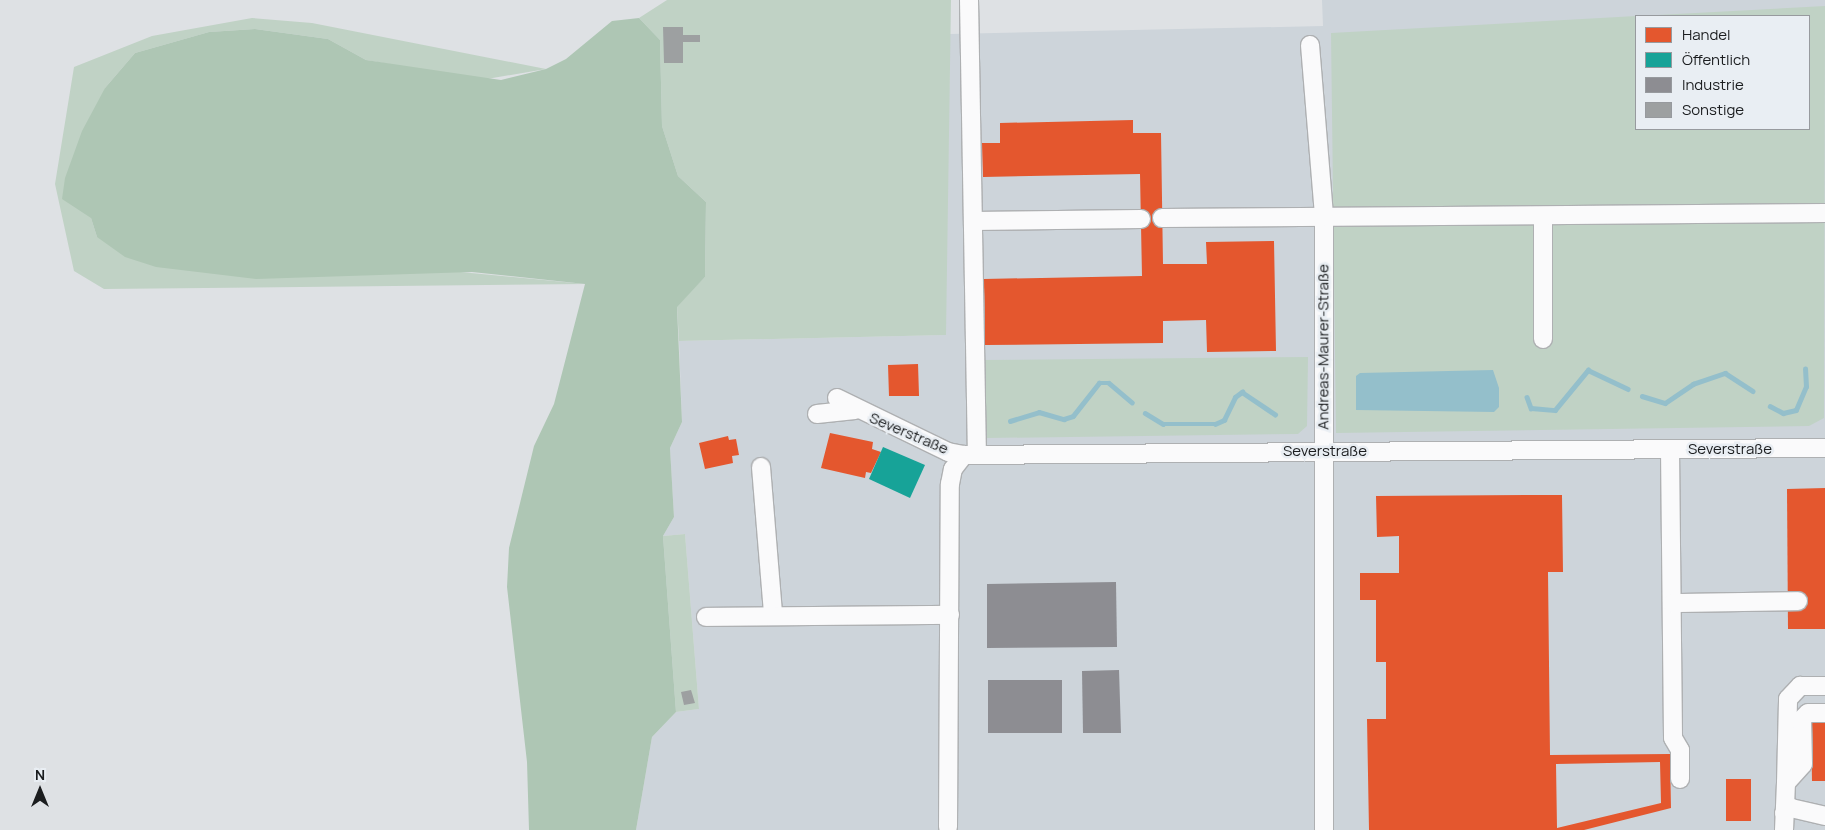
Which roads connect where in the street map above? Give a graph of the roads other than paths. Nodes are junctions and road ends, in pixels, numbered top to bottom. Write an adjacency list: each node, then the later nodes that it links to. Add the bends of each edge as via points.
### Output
1 (969, 0): 8 (street)
2 (1310, 45): 4 (street, Andreas-Maurer-Straße)
3 (1825, 213): 5 (street)
4 (1324, 216): 5 (street); 7 (street); 15 (street, Andreas-Maurer-Straße)
5 (1543, 216): 9 (street)
6 (1141, 218): 8 (street)
7 (1162, 218)
8 (973, 221): 16 (street)
9 (1543, 339)
10 (837, 398): 11 (street, Severstraße)
11 (855, 410): 12 (street); 16 (street, Severstraße)
12 (817, 414)
13 (1825, 448): 14 (street, Severstraße)
14 (1670, 449): 15 (street, Severstraße); 19 (street)
15 (1322, 451): 16 (street, Severstraße); 31 (street, Andreas-Maurer-Straße)
16 (970, 454): 21 (street, via 953,469 950,484)
17 (761, 467): 20 (street)
18 (1798, 601): 19 (street)
19 (1672, 603): 25 (street, via 1673,738 1680,750)
20 (773, 614): 21 (street); 22 (street)
21 (950, 615): 30 (street)
22 (706, 617)
23 (1825, 686): 26 (street, via 1800,686 1788,699)
24 (1825, 713): 26 (street, via 1808,713 1807,763)
25 (1680, 779)
26 (1786, 783): 28 (street)
27 (1825, 802): 28 (street, via 1793,799)
28 (1784, 816): 29 (street, via 1791,808)
29 (1825, 816)
30 (948, 827)
31 (1324, 830)

